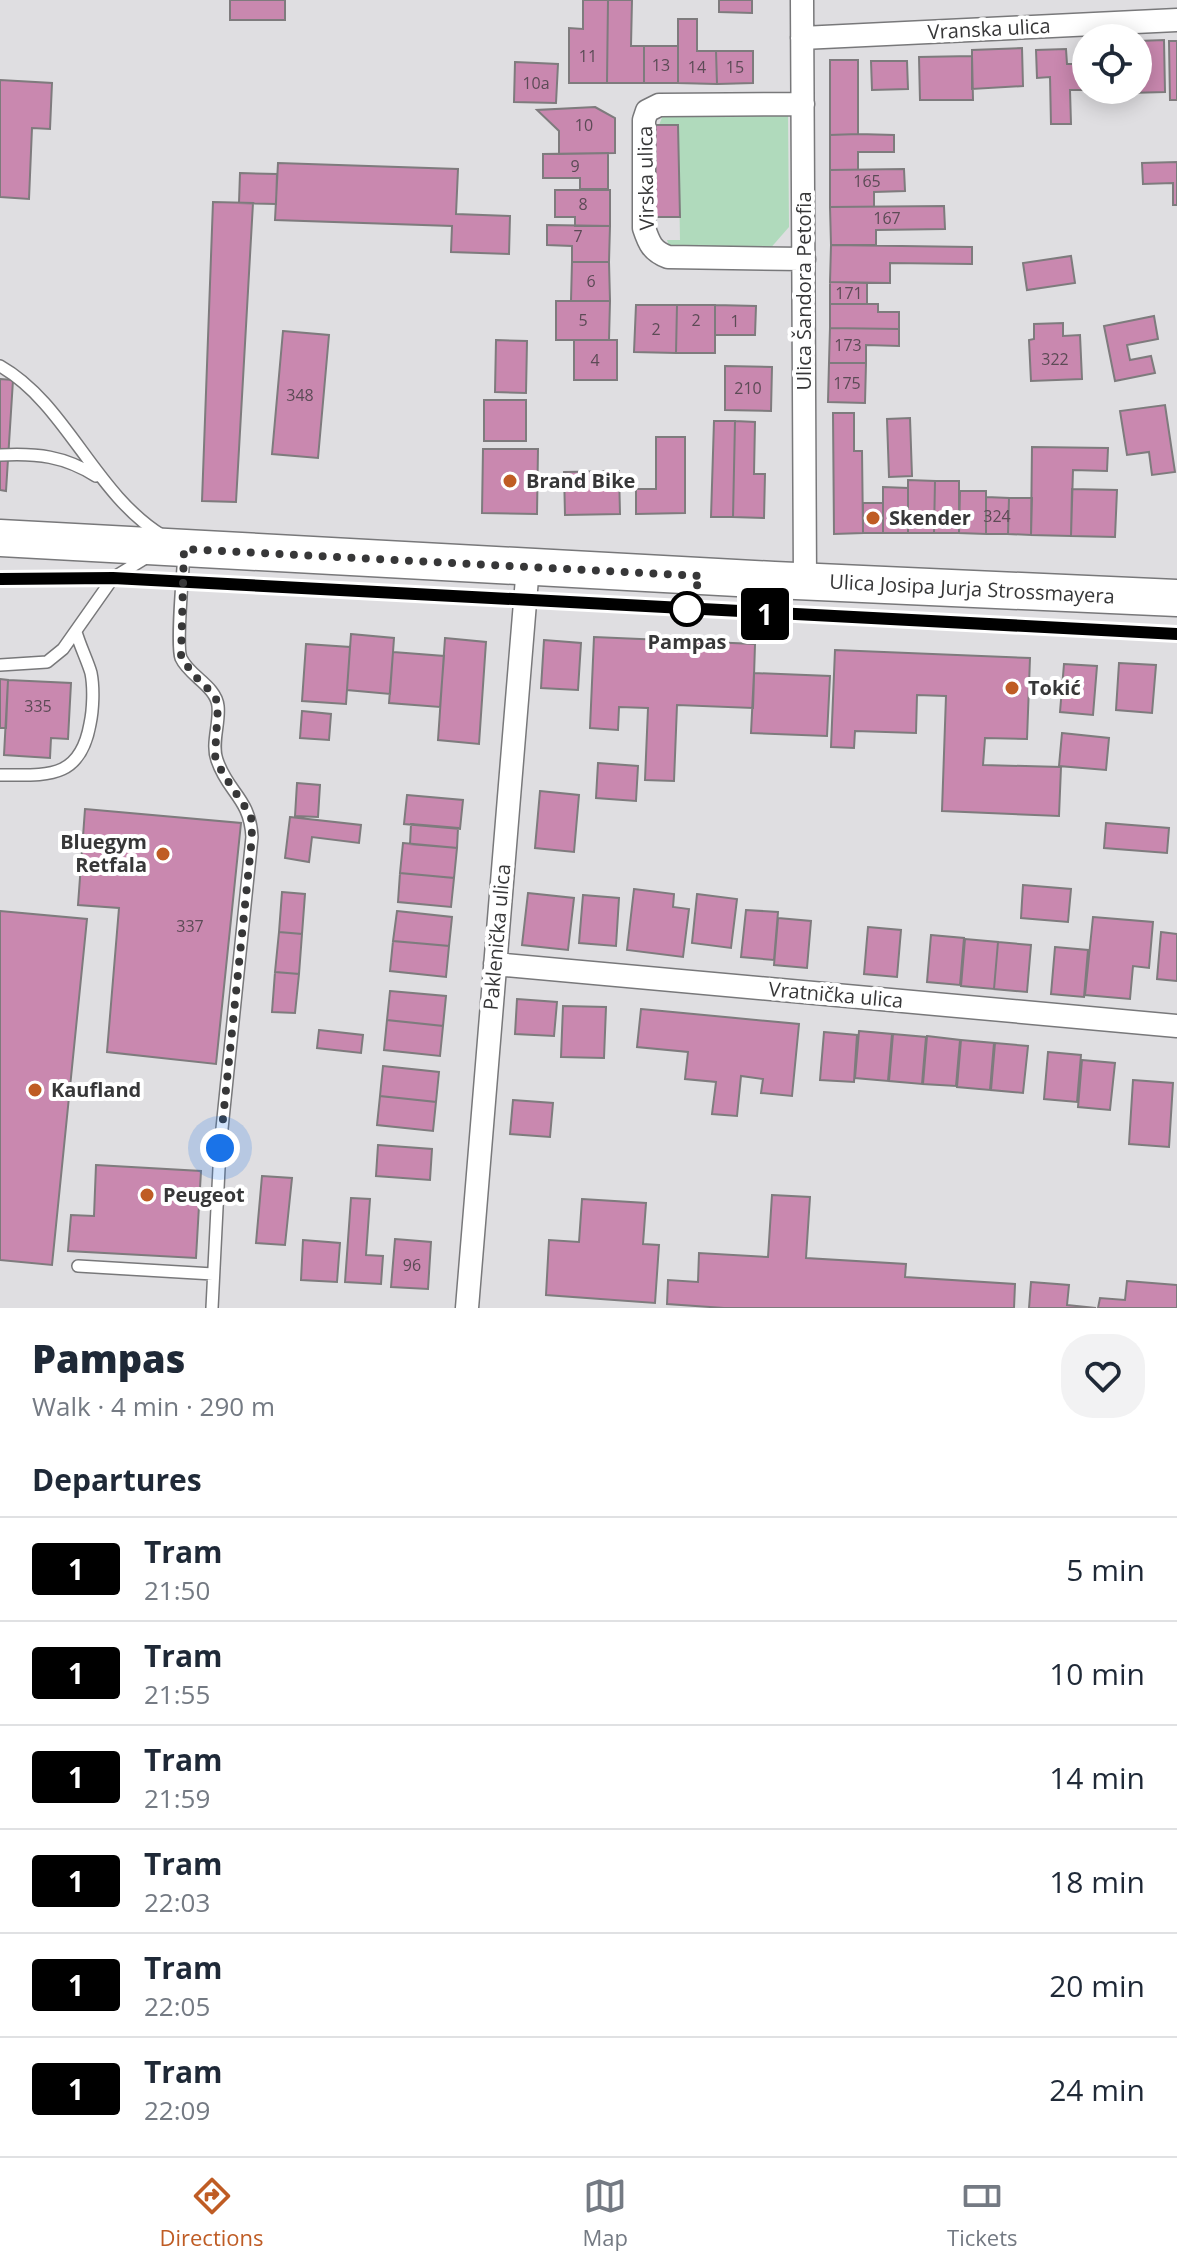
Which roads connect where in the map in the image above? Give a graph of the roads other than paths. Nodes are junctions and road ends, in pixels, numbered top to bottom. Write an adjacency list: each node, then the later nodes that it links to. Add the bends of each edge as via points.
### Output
1 (802, 0): 4 (street, Ulica Šandora Petofia)
2 (1144, 11): 3 (street, Vranska ulica); 4 (street, Vranska ulica)
3 (1177, 20)
4 (802, 38): 5 (street, Ulica Šandora Petofia)
5 (803, 104): 6 (street, Ulica Šandora Petofia); 6 (street, Virska ulica, via 659,105 647,111 644,228 649,244 668,257)
6 (804, 259): 13 (street, Ulica Šandora Petofia)
7 (0, 366): 9 (lane, via 36,394)
8 (0, 455): 9 (lane, via 52,456)
9 (103, 480): 11 (lane, via 134,514)
10 (0, 538): 11 (main road, Ulica Josipa Jurja Strossmayera)
11 (184, 549): 12 (main road, Ulica Josipa Jurja Strossmayera); 15 (lane, via 148,556 113,578); 21 (lane, via 181,657 215,696 215,756 251,816 252,837 220,1148)
12 (528, 566): 13 (main road, Ulica Josipa Jurja Strossmayera); 18 (street, Paklenička ulica)
13 (805, 581): 14 (main road, Ulica Josipa Jurja Strossmayera)
14 (1177, 598)
15 (76, 632): 16 (lane, via 47,662); 17 (lane, via 91,673 86,745 64,770)
16 (0, 665)
17 (0, 775)
18 (495, 964): 19 (street, Vratnička ulica); 23 (street, Paklenička ulica)
19 (1177, 1026)
20 (78, 1266): 21 (lane)
21 (213, 1274): 22 (lane)
22 (212, 1308)
23 (467, 1308)

